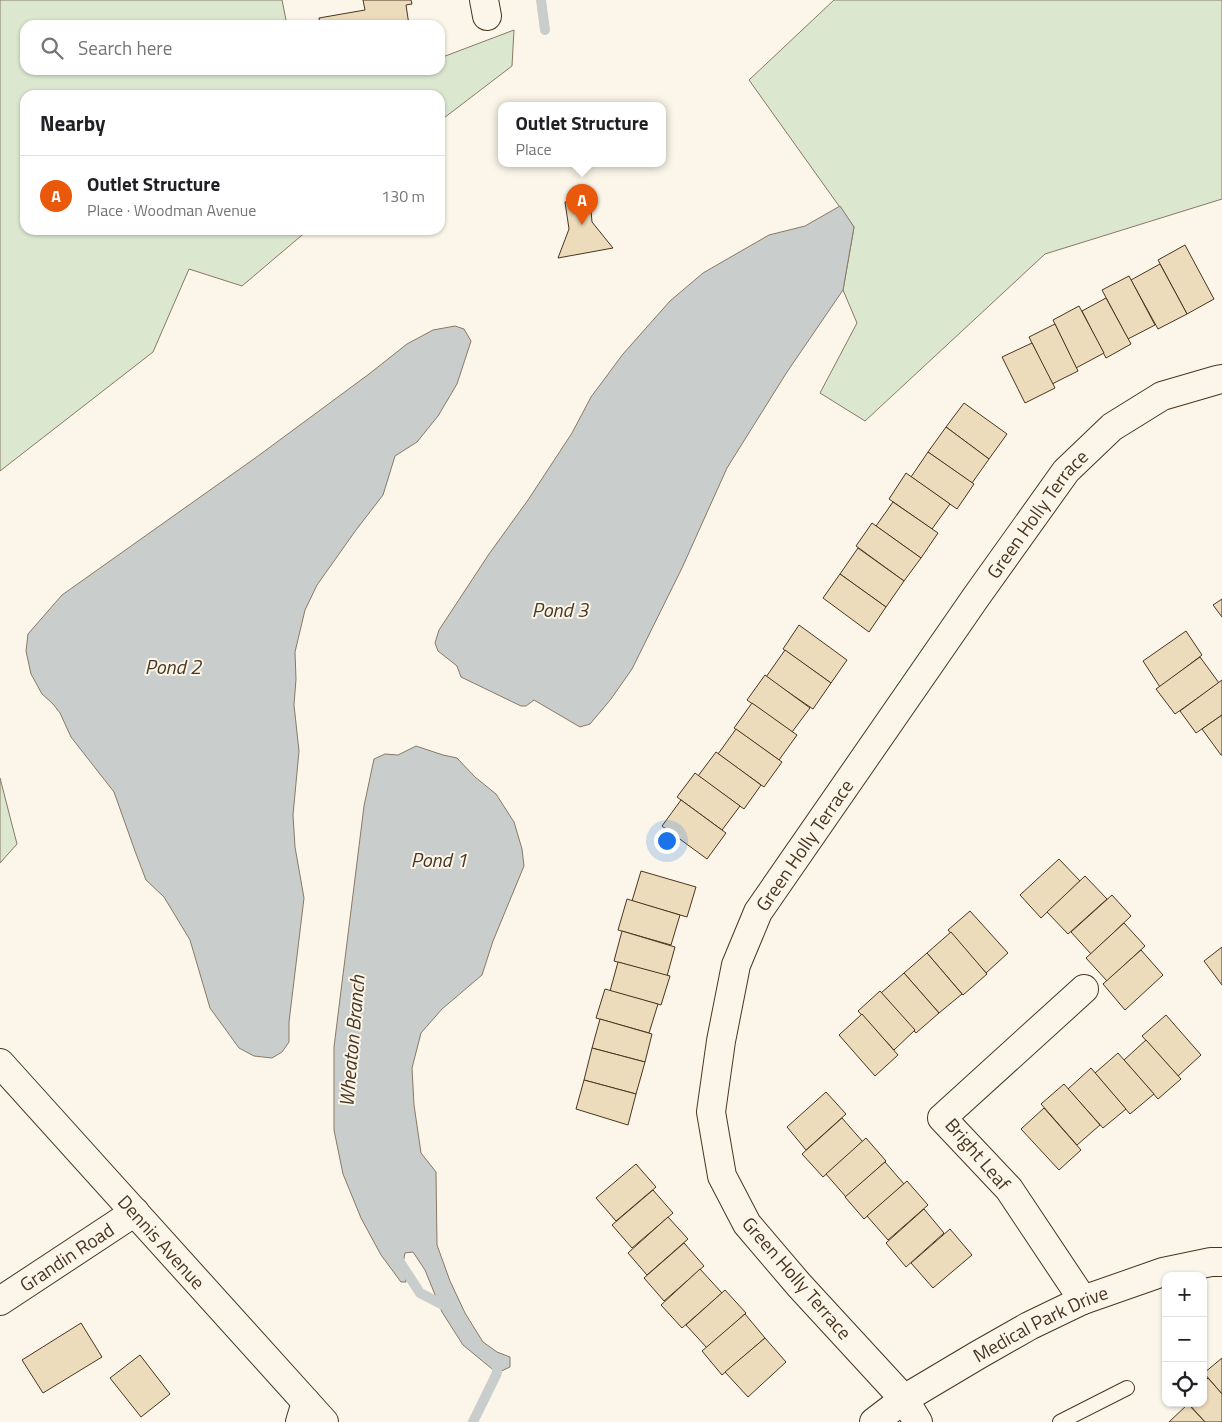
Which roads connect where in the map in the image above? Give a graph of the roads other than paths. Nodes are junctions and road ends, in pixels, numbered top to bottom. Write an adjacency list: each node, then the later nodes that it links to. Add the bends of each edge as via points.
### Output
1 (1222, 379): 9 (street, Green Holly Terrace, via 1162,396 1112,427 1066,471 758,912 736,965 711,1112 722,1176 747,1224)
2 (1084, 989): 6 (street, Bright Leaf, via 942,1118 1009,1189)
3 (0, 1063): 4 (street, Dennis Avenue)
4 (135, 1212): 7 (street, Grandin Road); 10 (street, Dennis Avenue)
5 (1222, 1262): 6 (street, Medical Park Drive, via 1163,1272)
6 (1083, 1300): 9 (street, Medical Park Drive, via 1029,1326)
7 (0, 1301)
8 (1127, 1388): 13 (lane)
9 (911, 1411): 12 (street, Medical Park Drive)
10 (303, 1412): 11 (street, Dennis Avenue)
11 (324, 1422)
12 (874, 1422)
13 (1060, 1422)

